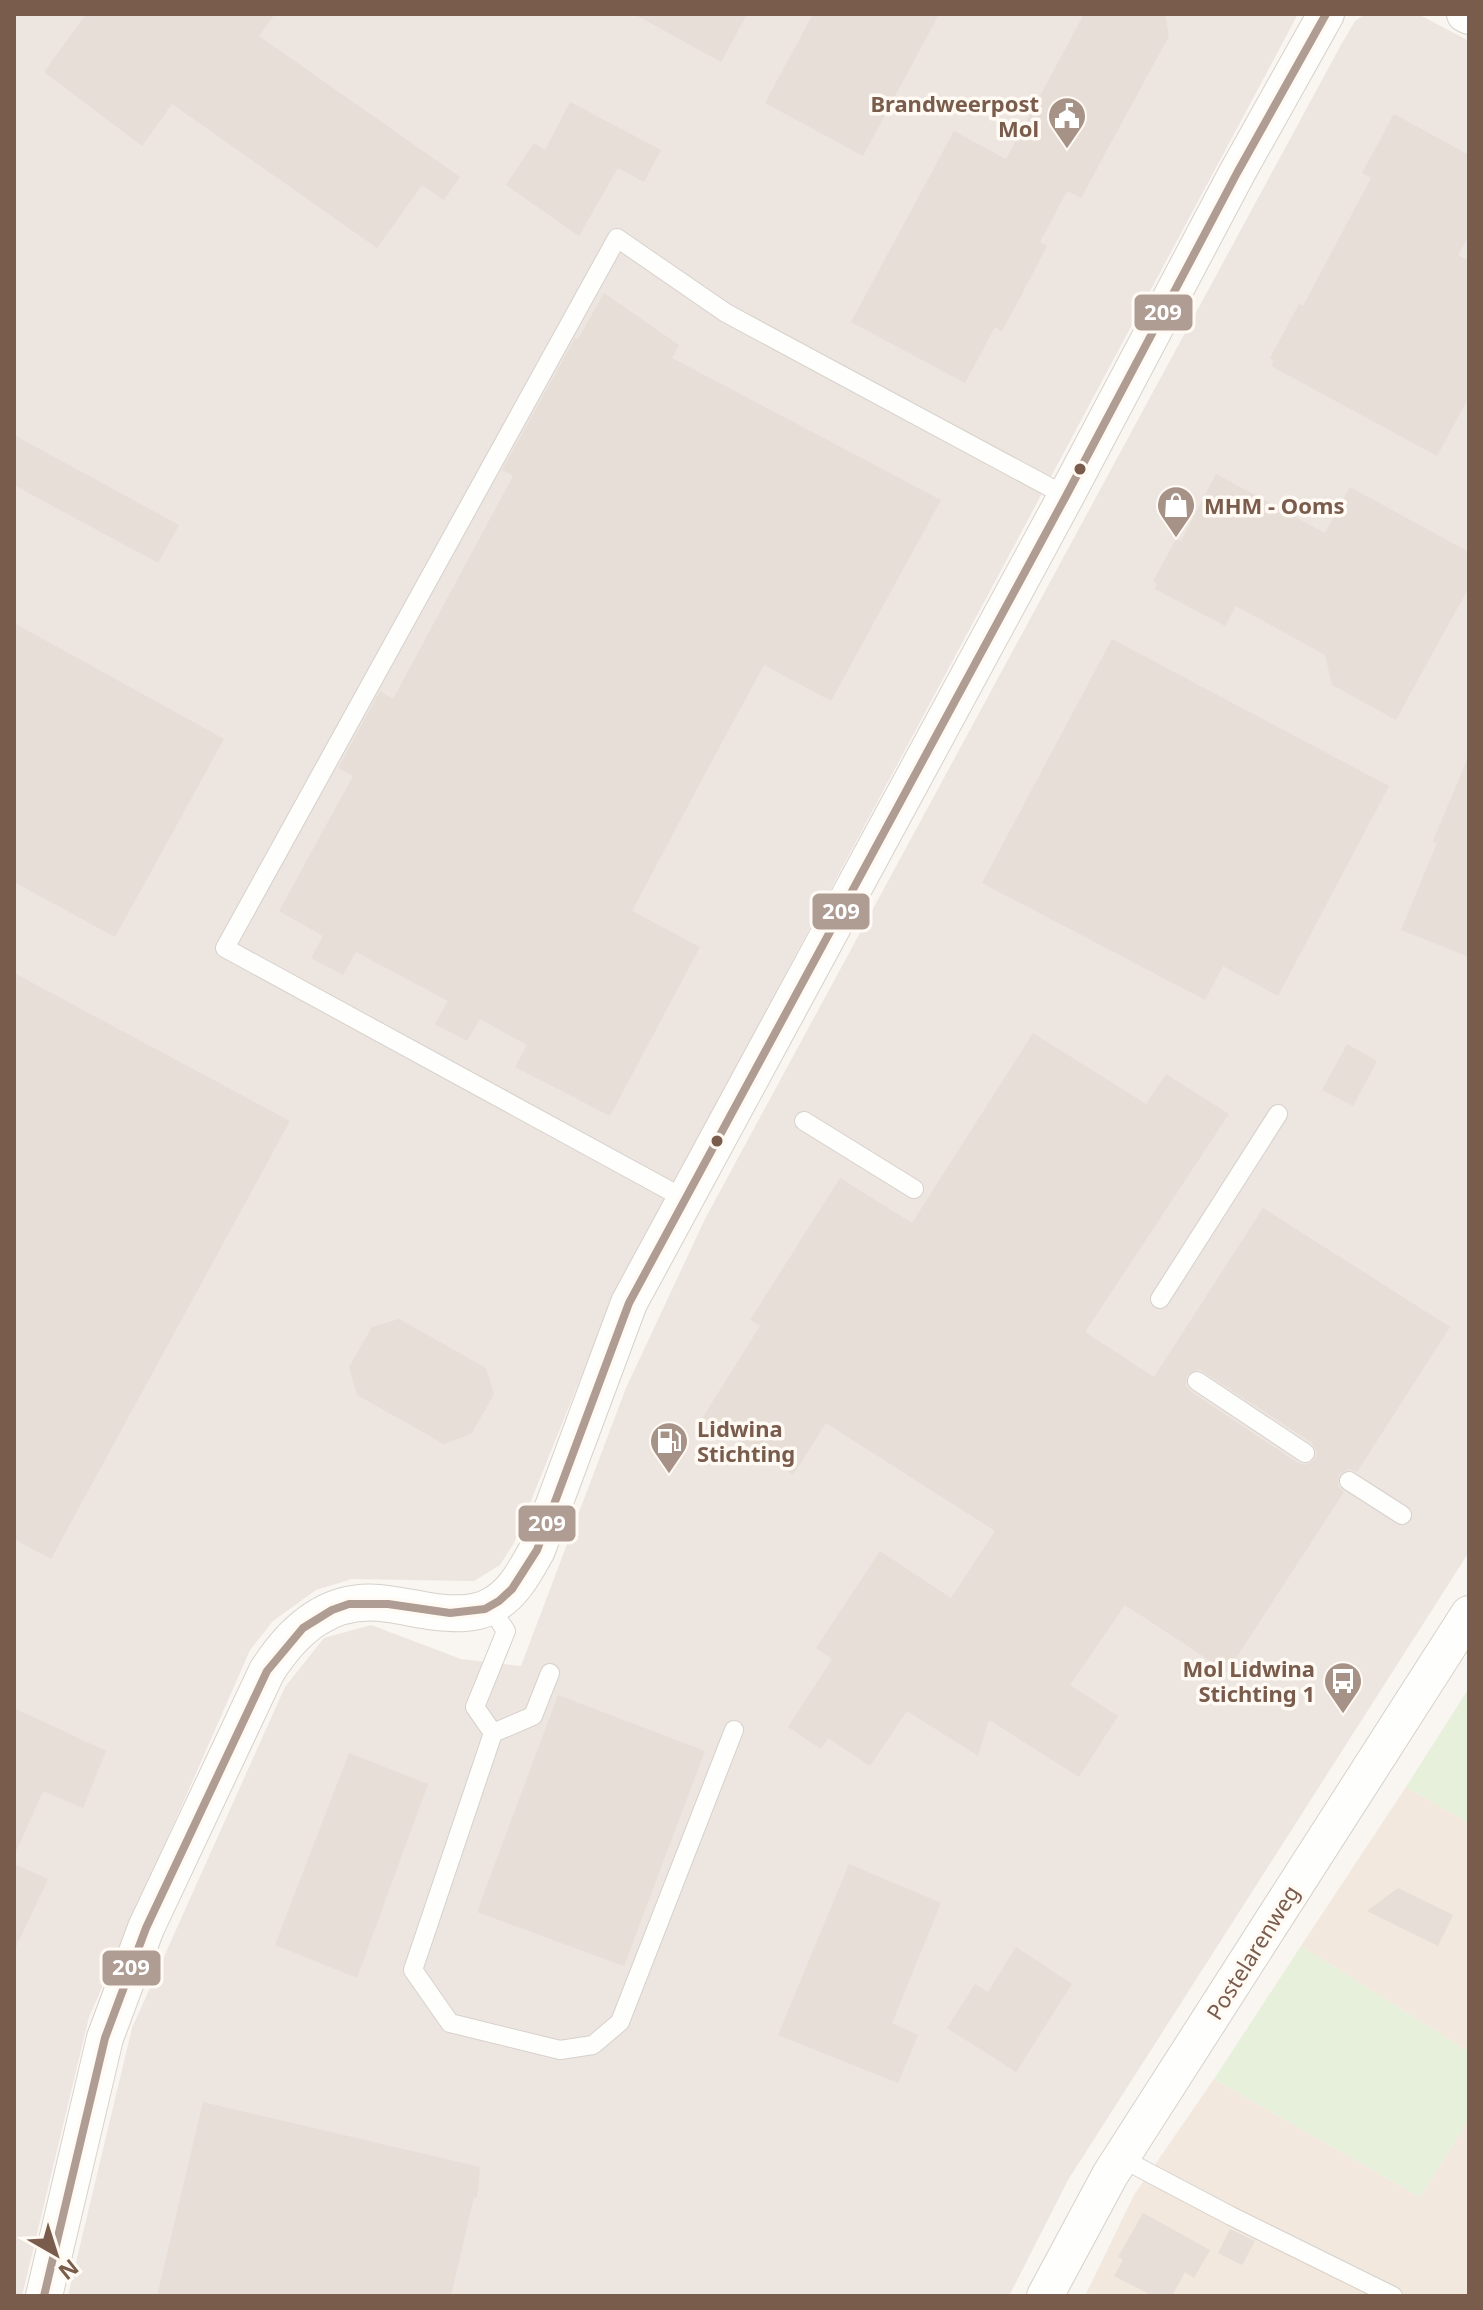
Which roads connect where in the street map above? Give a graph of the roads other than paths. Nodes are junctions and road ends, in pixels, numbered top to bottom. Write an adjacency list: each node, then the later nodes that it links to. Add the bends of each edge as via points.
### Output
1 (1326, 14): 2 (street)
2 (1066, 496): 6 (street); 6 (lane, via 726,313 617,238 225,948)
3 (1278, 1114): 7 (lane)
4 (804, 1121): 5 (lane)
5 (914, 1189)
6 (685, 1199): 12 (street, via 629,1303 537,1550 517,1585)
7 (1160, 1299)
8 (1197, 1381): 9 (lane)
9 (1305, 1453)
10 (1349, 1481): 11 (lane)
11 (1402, 1515)
12 (490, 1607): 16 (lane, via 506,1631 475,1707); 18 (street, via 461,1615 355,1603 329,1609 282,1646 146,1928 105,2038)
13 (1469, 1614): 17 (street, Postelarenweg)
14 (550, 1673): 16 (lane, via 533,1716)
15 (734, 1730): 16 (lane, via 620,2022 593,2045 560,2050 450,2023 413,1970)
16 (493, 1733)
17 (1121, 2158): 19 (street, Postelarenweg); 20 (lane)
18 (44, 2296)
19 (1045, 2296)
20 (1393, 2296)

